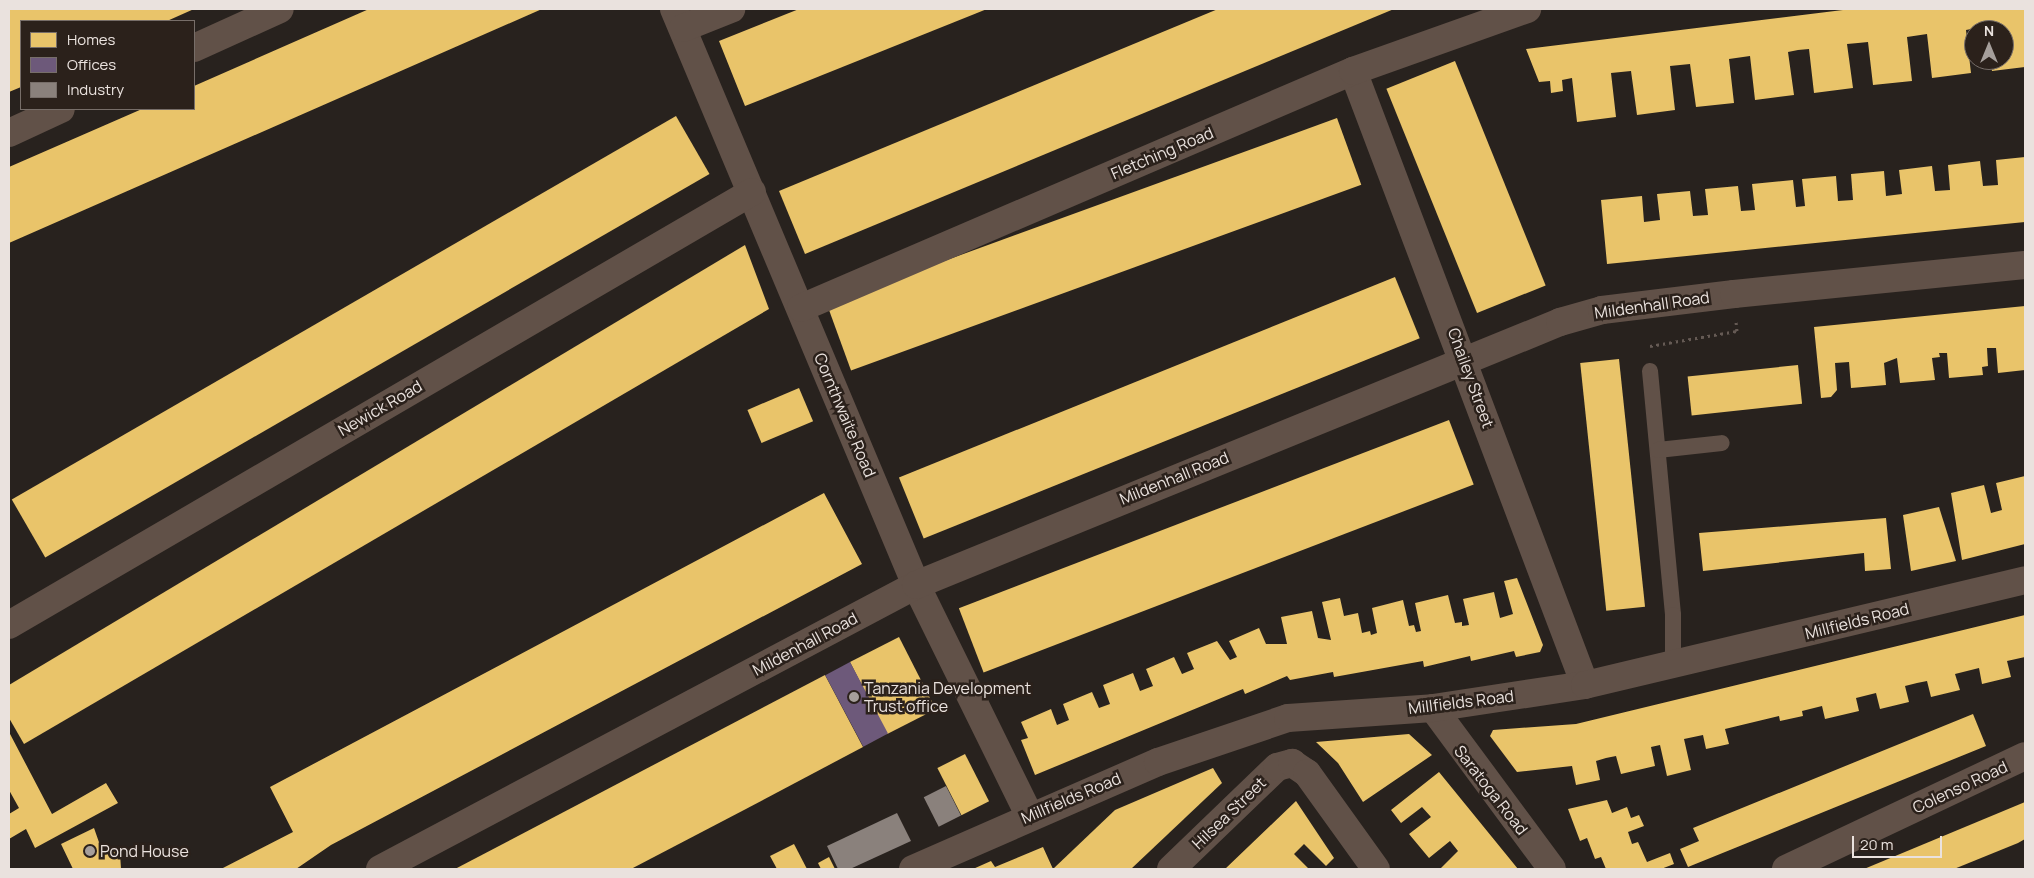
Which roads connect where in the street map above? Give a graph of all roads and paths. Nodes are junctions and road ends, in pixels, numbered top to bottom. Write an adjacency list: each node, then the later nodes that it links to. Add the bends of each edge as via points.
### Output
1 (280, 9): 5 (street)
2 (730, 9): 4 (street)
3 (1526, 9): 6 (street, Fletching Road)
4 (678, 18): 9 (street, Cornthwaite Road)
5 (195, 48)
6 (1354, 71): 12 (street, Fletching Road); 13 (street, Chailey Street)
7 (59, 110): 8 (street)
8 (9, 133)
9 (752, 192): 12 (street, Cornthwaite Road); 19 (street, Newick Road)
10 (2025, 265): 11 (street, Mildenhall Road)
11 (1734, 294): 13 (street, Mildenhall Road, via 1602,310); 14 (path, via 1736,331 1648,346)
12 (801, 308): 18 (street, Cornthwaite Road)
13 (1464, 358): 18 (street, Mildenhall Road); 21 (street, Chailey Street)
14 (1650, 371): 16 (lane)
15 (1722, 443): 16 (lane)
16 (1658, 450): 20 (lane, via 1673,614)
17 (2025, 580): 20 (street, Millfields Road)
18 (916, 584): 24 (street, Cornthwaite Road); 25 (street, Mildenhall Road)
19 (9, 625)
20 (1673, 666): 21 (street, Millfields Road)
21 (1584, 686): 22 (street, Millfields Road)
22 (1433, 708): 24 (street, Millfields Road, via 1288,718 1158,762); 29 (street, Saratoga Road)
23 (2025, 756): 30 (street, Colenso Road)
24 (1029, 815): 26 (street, Millfields Road)
25 (380, 869)
26 (913, 869)
27 (1171, 869): 28 (street, Hilsea Street, via 1278,767 1292,763 1307,773)
28 (1376, 869)
29 (1552, 869)
30 (1786, 869)

